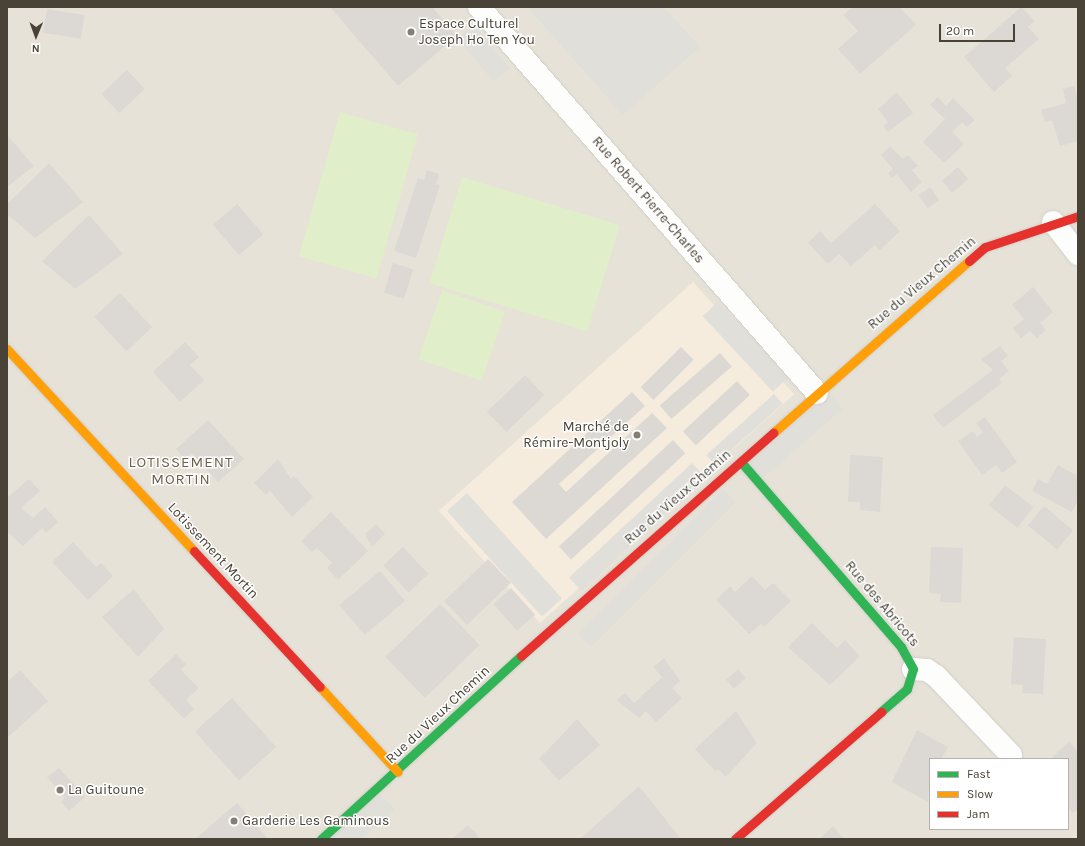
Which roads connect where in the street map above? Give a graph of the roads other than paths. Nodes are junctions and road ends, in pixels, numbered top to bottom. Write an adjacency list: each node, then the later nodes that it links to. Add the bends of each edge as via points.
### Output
1 (478, 7): 6 (street, Rue Robert Pierre-Charles)
2 (1078, 216): 3 (street, Rue du Vieux Chemin)
3 (1053, 222): 4 (street); 6 (street, Rue du Vieux Chemin, via 985,247)
4 (1078, 254)
5 (7, 349): 10 (street, Lotissement Mortin)
6 (817, 393): 7 (street, Rue du Vieux Chemin)
7 (741, 462): 8 (street, Rue des Abricots, via 901,647); 10 (street, Rue du Vieux Chemin, via 545,633)
8 (913, 669): 9 (street, via 927,670 936,676); 12 (street, Rue des Abricots, via 907,689)
9 (1011, 756)
10 (398, 772): 11 (street, Rue du Vieux Chemin)
11 (321, 839)
12 (735, 839)

